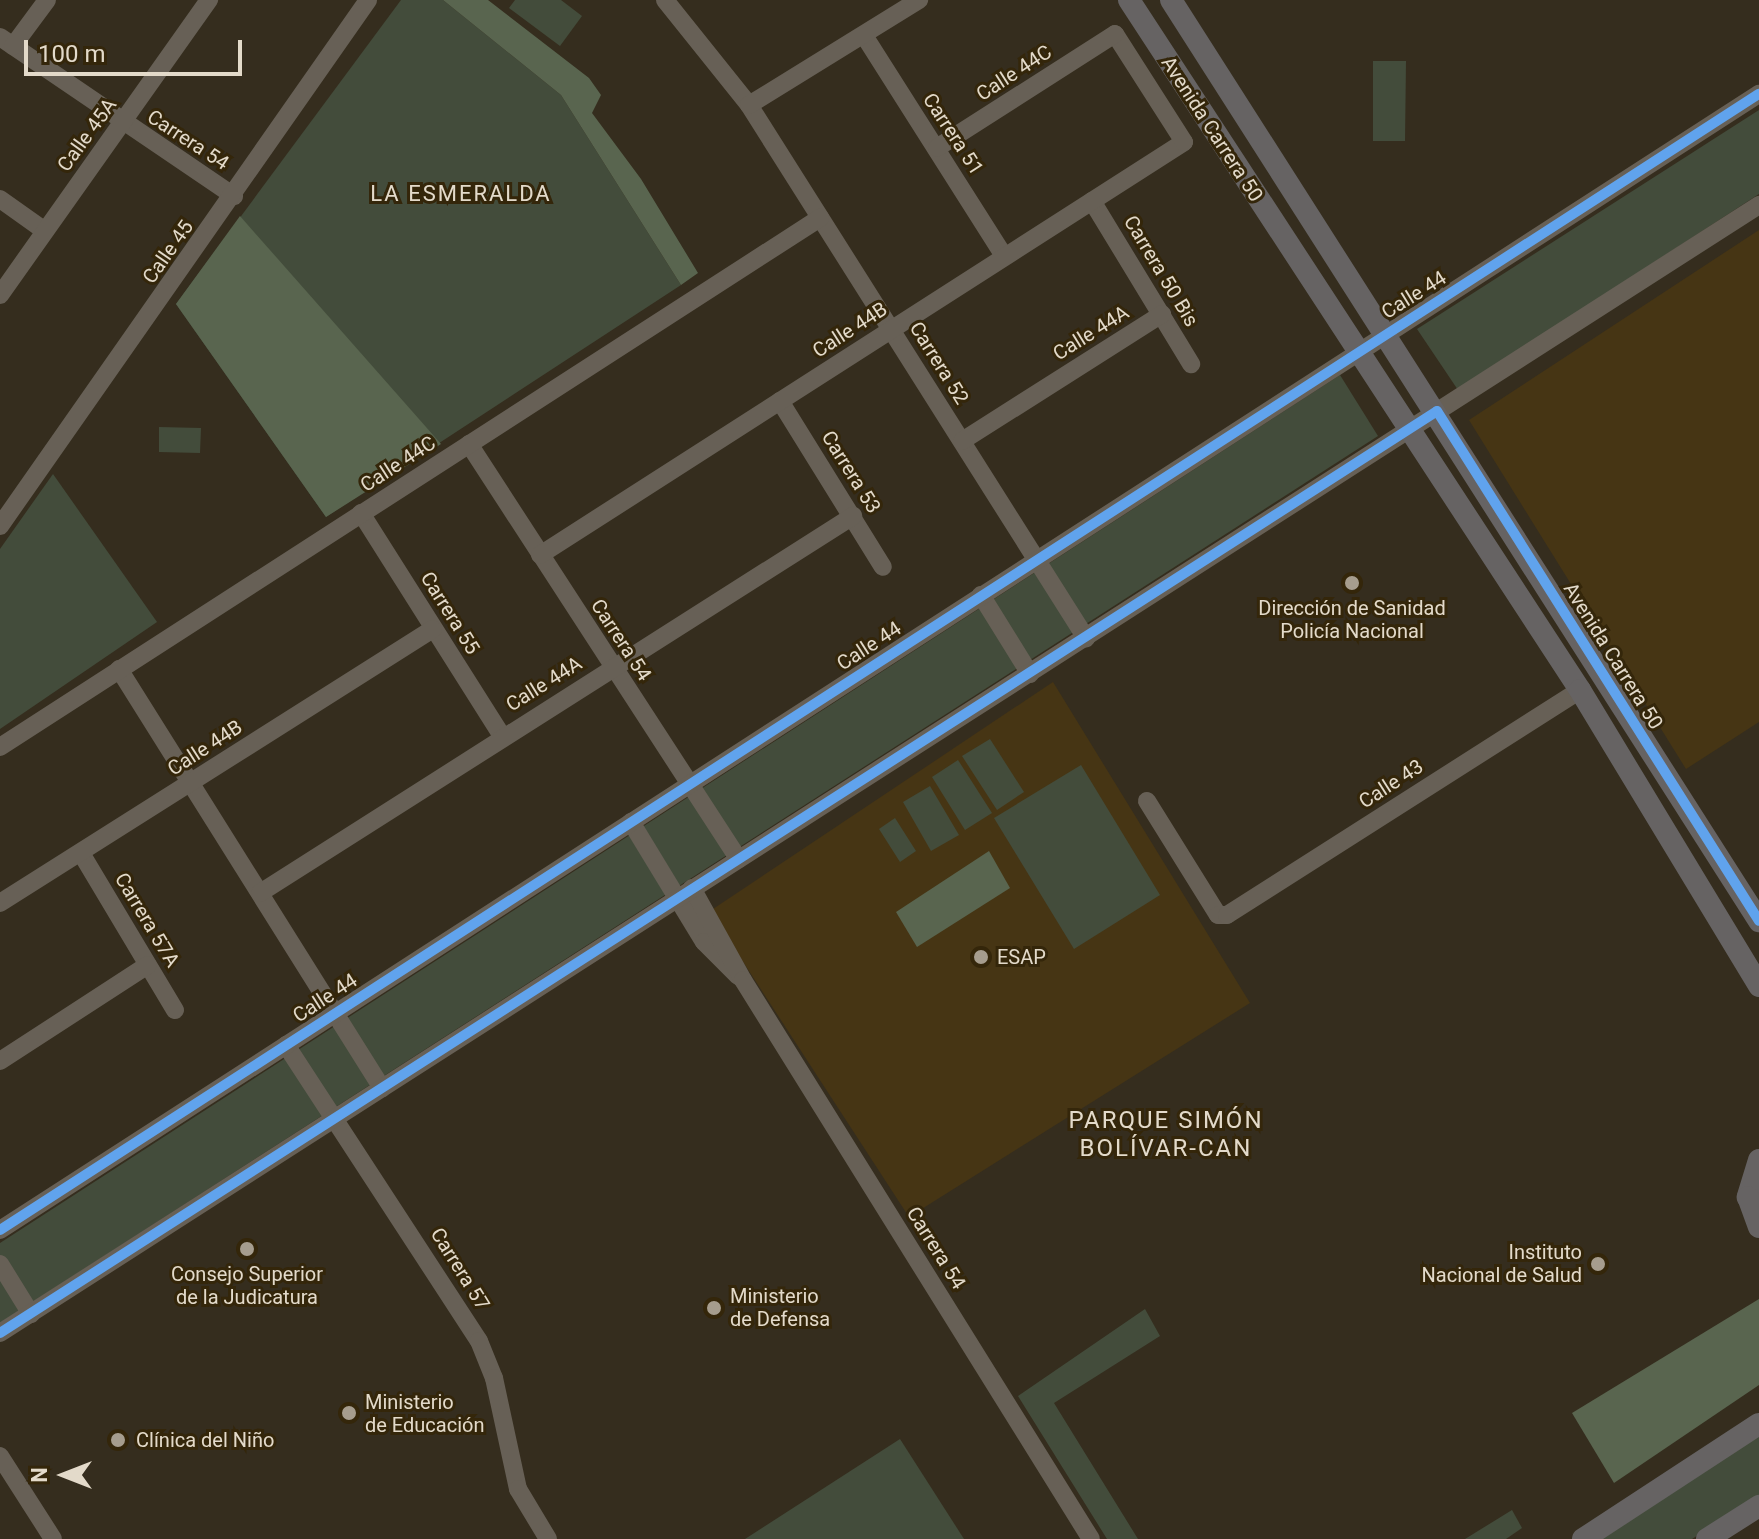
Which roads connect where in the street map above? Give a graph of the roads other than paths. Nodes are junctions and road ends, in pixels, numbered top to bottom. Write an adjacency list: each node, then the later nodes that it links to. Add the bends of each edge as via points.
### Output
1 (47, 0): 10 (street)
2 (209, 0): 13 (street, Calle 45A)
3 (368, 0): 16 (street, Calle 45)
4 (665, 0): 12 (street, Carrera 52)
5 (919, 0): 9 (street)
6 (1129, 0): 27 (main road, Avenida Carrera 50)
7 (1171, 0): 26 (main road, Avenida Carrera 50)
8 (1115, 34): 14 (street, Avenida Carrera 50); 15 (street, Calle 44C)
9 (865, 37): 12 (street); 15 (street, Carrera 51)
10 (6, 42): 13 (street, Carrera 54)
11 (1759, 94): 26 (street, Calle 44)
12 (749, 105): 20 (street, Carrera 52)
13 (123, 124): 16 (street, Carrera 54); 21 (street, Calle 45A)
14 (1184, 142): 18 (street, Calle 44B)
15 (937, 148): 22 (street, Carrera 51)
16 (234, 196): 36 (street, Calle 45)
17 (0, 199): 21 (street)
18 (1092, 201): 22 (street, Calle 44B); 24 (street, Carrera 50 Bis)
19 (1759, 205): 30 (street)
20 (820, 218): 25 (street, Carrera 52); 33 (street, Calle 44C)
21 (45, 231): 23 (street, Calle 45A)
22 (1004, 256): 25 (street, Calle 44B)
23 (0, 295)
24 (1162, 314): 28 (street, Carrera 50 Bis); 32 (street, Calle 44A)
25 (892, 329): 29 (street, Calle 44B); 32 (street, Carrera 52)
26 (1386, 334): 27 (street, Calle 44); 30 (main road, Avenida Carrera 50)
27 (1357, 352): 31 (main road, Avenida Carrera 50); 38 (street, Calle 44)
28 (1191, 364)
29 (780, 401): 35 (street, Carrera 53); 37 (street, Calle 44B)
30 (1437, 411): 31 (street); 58 (main road, Avenida Carrera 50)
31 (1408, 430): 42 (street); 46 (main road, Avenida Carrera 50)
32 (962, 441): 38 (street, Carrera 52)
33 (469, 444): 34 (street, Calle 44C); 37 (street, Carrera 54)
34 (361, 513): 41 (street, Carrera 55); 44 (street, Calle 44C)
35 (853, 516): 39 (street, Carrera 53); 43 (street, Calle 44A)
36 (0, 526)
37 (540, 555): 43 (street, Carrera 54)
38 (1037, 558): 40 (street, Calle 44); 42 (street, Carrera 52)
39 (883, 567)
40 (981, 595): 45 (street); 50 (street, Calle 44)
41 (433, 629): 47 (street, Carrera 55); 49 (street, Calle 44B)
42 (1086, 638): 45 (street)
43 (612, 667): 47 (street, Calle 44A); 50 (street, Carrera 54)
44 (119, 669): 48 (street, Calle 44C); 49 (street)
45 (1030, 674): 54 (street)
46 (1580, 690): 51 (street, Calle 43, via 1227,915 1218,915); 60 (main road, Avenida Carrera 50)
47 (502, 736): 55 (street, Calle 44A)
48 (0, 747)
49 (190, 784): 53 (street, Calle 44B); 55 (street)
50 (688, 785): 52 (street, Calle 44); 54 (street, Carrera 54)
51 (1147, 801)
52 (631, 822): 56 (street, Carrera 54); 62 (street, Calle 44)
53 (81, 853): 57 (street, Calle 44B); 59 (street, Carrera 57A)
54 (738, 859): 56 (street)
55 (260, 893): 62 (street)
56 (685, 893): 65 (street); 78 (street, Carrera 54, via 704,942 743,980)
57 (0, 903)
58 (1759, 921)
59 (148, 965): 61 (street, Carrera 57A); 64 (street)
60 (1759, 986)
61 (175, 1010)
62 (334, 1014): 63 (street, Calle 44); 65 (street)
63 (286, 1045): 66 (street, Carrera 57); 69 (street, Calle 44)
64 (0, 1061)
65 (382, 1088): 66 (street)
66 (335, 1118): 71 (street); 77 (street, Carrera 57, via 479,1341 494,1378 518,1489)
67 (1759, 1160): 68 (main road, via 1748,1197)
68 (1759, 1227)
69 (0, 1230)
70 (0, 1264): 71 (street)
71 (31, 1314): 72 (street)
72 (0, 1333)
73 (1755, 1425): 79 (main road)
74 (0, 1456): 76 (street)
75 (1759, 1506): 80 (main road)
76 (53, 1539)
77 (548, 1539)
78 (1091, 1539)
79 (1583, 1539)
80 (1707, 1539)

